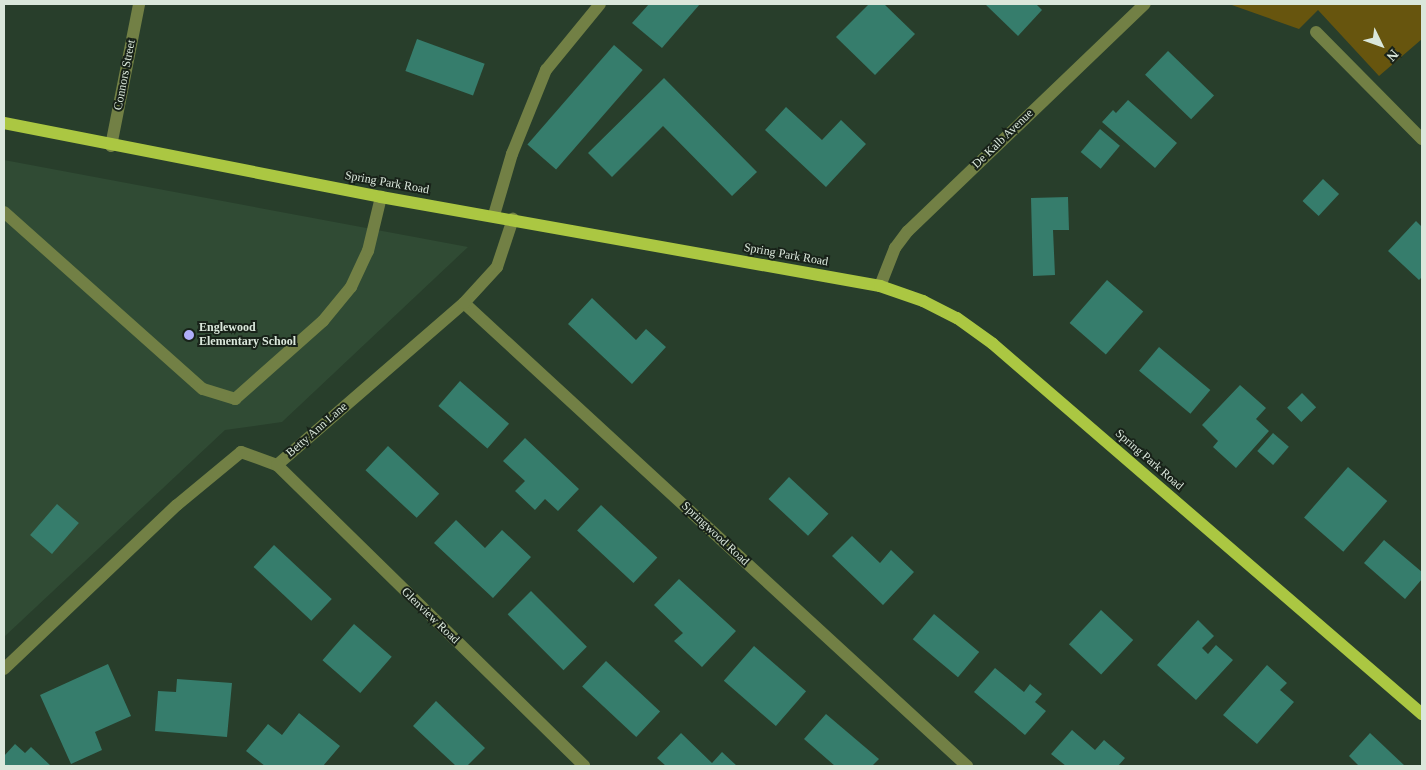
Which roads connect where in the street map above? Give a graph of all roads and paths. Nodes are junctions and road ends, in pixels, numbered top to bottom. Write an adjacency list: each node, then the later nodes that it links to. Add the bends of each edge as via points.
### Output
1 (139, 4): 7 (street, Connors Street)
2 (600, 4): 10 (street, via 546,70 512,154)
3 (1145, 4): 12 (street, De Kalb Avenue, via 908,231 895,248)
4 (1316, 32): 6 (street)
5 (4, 124): 7 (main road, Spring Park Road)
6 (1422, 139)
7 (111, 146): 8 (main road, Spring Park Road)
8 (381, 196): 9 (street, via 368,251 350,287 323,321 235,399 203,390); 10 (main road, Spring Park Road)
9 (4, 212)
10 (494, 215): 11 (main road, Spring Park Road)
11 (513, 219): 12 (main road, Spring Park Road); 13 (street, Betty Ann Lane, via 497,267)
12 (880, 286): 16 (main road, Spring Park Road, via 957,318 993,344)
13 (464, 303): 14 (street, Betty Ann Lane); 18 (street, Springwood Road)
14 (277, 466): 15 (street, Betty Ann Lane, via 240,452 177,505); 17 (street, Glenview Road)
15 (4, 669)
16 (1422, 714)
17 (584, 766)
18 (967, 766)

